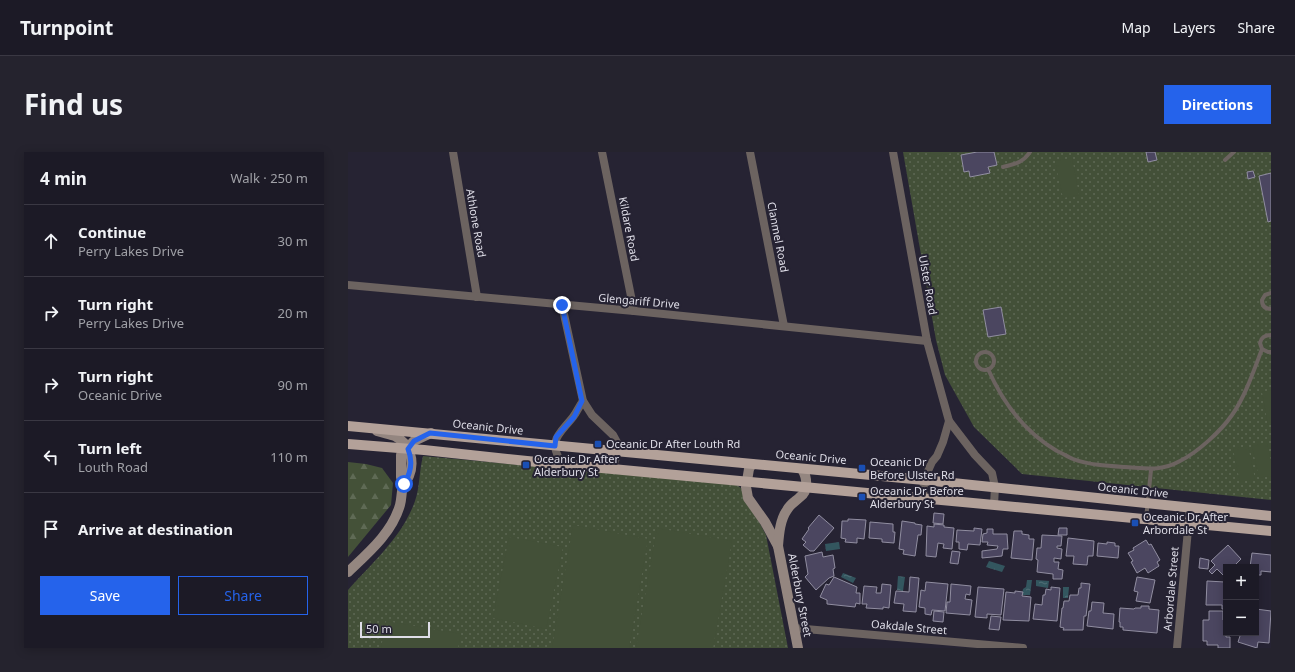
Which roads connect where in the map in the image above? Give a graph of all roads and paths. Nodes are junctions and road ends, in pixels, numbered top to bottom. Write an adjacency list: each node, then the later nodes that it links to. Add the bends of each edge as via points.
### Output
1 (453, 152): 11 (street, Athlone Road)
2 (602, 152): 14 (street, Kildare Road)
3 (750, 152): 15 (street, Clanmel Road)
4 (893, 152): 17 (street, Ulster Road)
5 (1030, 152): 8 (lane, via 1017,164)
6 (1234, 152): 7 (lane)
7 (1225, 160)
8 (1003, 167)
9 (348, 285): 11 (street, Glengariff Drive)
10 (1271, 293): 13 (lane, via 1265,295 1262,300 1264,307)
11 (478, 297): 12 (street, Glengariff Drive)
12 (562, 305): 14 (street, Glengariff Drive); 21 (street)
13 (1271, 309)
14 (634, 311): 15 (street, Glengariff Drive)
15 (784, 326): 17 (street, Glengariff Drive)
16 (1271, 335): 18 (lane, via 1261,340)
17 (927, 340): 22 (street, Ulster Road)
18 (1262, 349): 19 (lane); 34 (lane, via 1252,378 1232,415 1207,443 1180,462)
19 (1271, 352)
20 (988, 369): 20 (lane, via 981,368 977,363 981,353 988,352 993,357 993,364); 34 (lane, via 1003,400 1017,418 1032,434 1051,447 1072,459 1096,465)
21 (582, 401): 27 (street, via 574,417 556,437); 29 (street, via 592,415 613,435 619,446)
22 (949, 421): 35 (street, via 943,442); 38 (street, Ulster Road, via 992,473)
23 (348, 426): 24 (main road, Oceanic Drive)
24 (364, 427): 25 (main road, Oceanic Drive); 28 (street, via 395,436)
25 (430, 433): 27 (main road, Oceanic Drive); 28 (street, via 414,441)
26 (348, 444): 28 (main road)
27 (555, 446): 29 (main road, Oceanic Drive); 30 (street)
28 (408, 449): 30 (main road); 48 (street, via 411,468 392,524 376,545)
29 (618, 452): 31 (main road, Oceanic Drive); 32 (street)
30 (562, 464): 32 (main road)
31 (752, 464): 33 (main road, Oceanic Drive); 36 (street, Alderbury Street)
32 (611, 469): 36 (main road)
33 (802, 469): 35 (main road, Oceanic Drive); 37 (street)
34 (1151, 470): 40 (lane)
35 (924, 480): 38 (main road, Oceanic Drive); 39 (street)
36 (747, 482): 37 (main road); 47 (street, Alderbury Street, via 748,498)
37 (806, 487): 39 (main road); 47 (street, Alderbury Street, via 802,496 785,513)
38 (995, 487): 40 (main road, Oceanic Drive); 41 (street, Ulster Road)
39 (923, 498): 41 (main road)
40 (1148, 503): 42 (main road, Oceanic Drive); 44 (lane)
41 (994, 505): 44 (main road)
42 (1190, 508): 43 (main road, Oceanic Drive); 45 (street, Arbordale Street)
43 (1271, 516)
44 (1146, 519): 45 (main road)
45 (1188, 523): 46 (main road); 52 (street, Arbordale Street)
46 (1271, 531)
47 (778, 546): 49 (street, Alderbury Street)
48 (348, 572)
49 (794, 628): 50 (street, Alderbury Street); 51 (street, Oakdale Street)
50 (798, 648)
51 (1023, 648)
52 (1177, 648)

